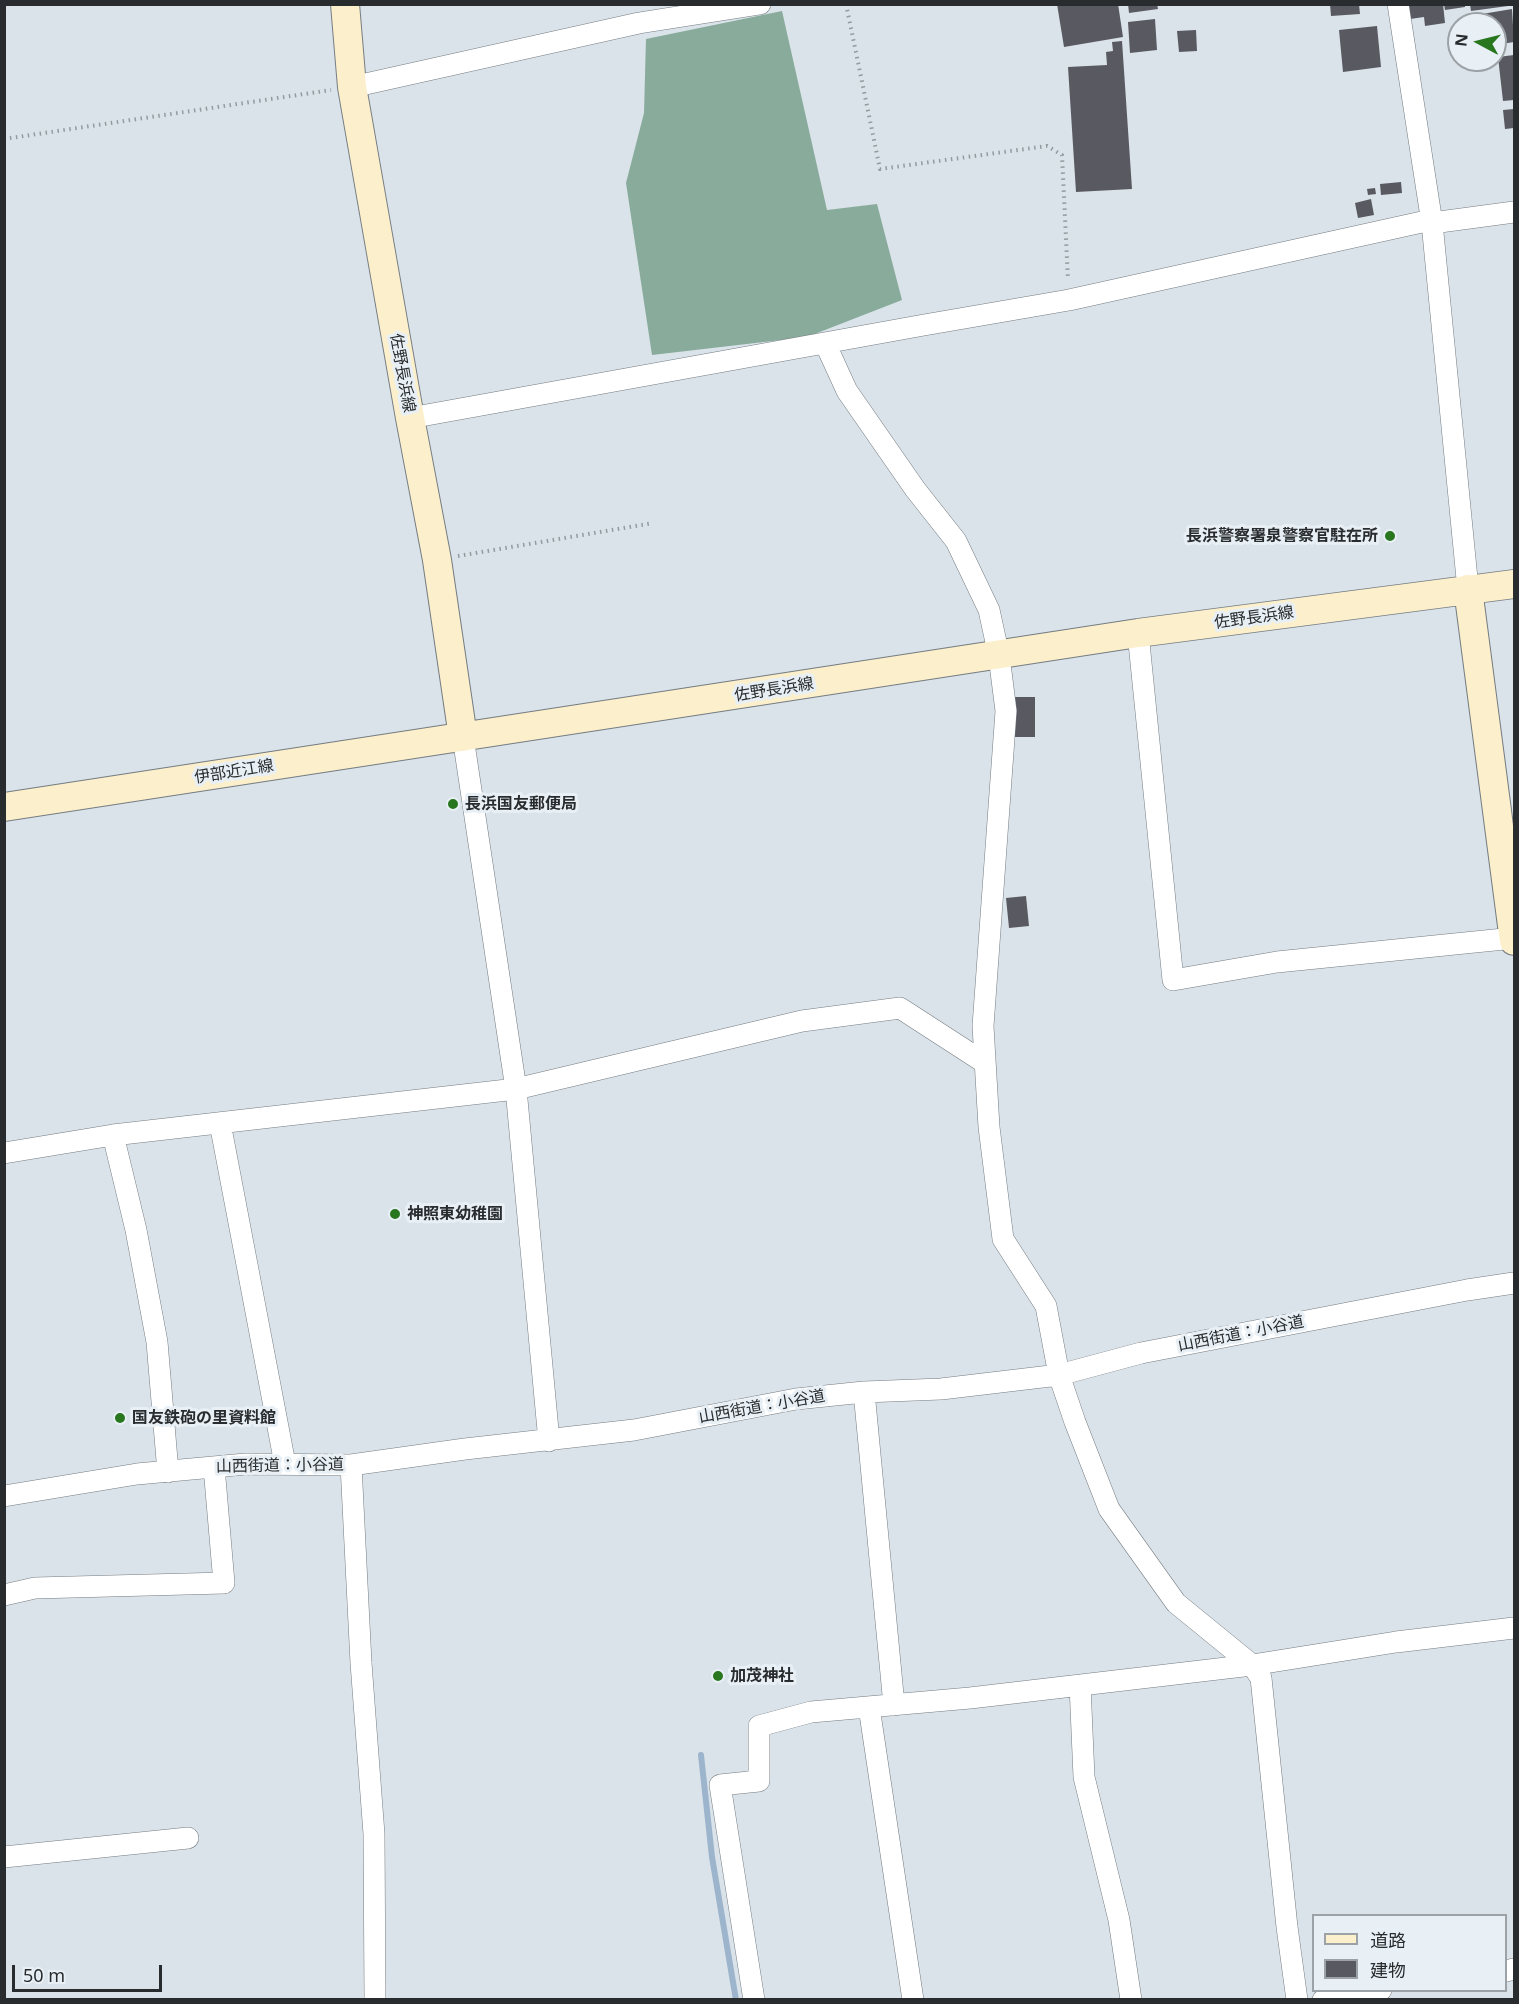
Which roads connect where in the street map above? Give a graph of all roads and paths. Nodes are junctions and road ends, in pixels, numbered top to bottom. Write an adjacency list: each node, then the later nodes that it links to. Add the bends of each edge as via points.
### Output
1 (345, 4): 5 (main road, 佐野長浜線)
2 (760, 4): 5 (street, via 639,23)
3 (846, 4): 9 (path, via 880,169 1047,146 1062,155)
4 (1398, 4): 8 (street)
5 (352, 87): 6 (path); 11 (main road, 佐野長浜線)
6 (4, 139)
7 (1515, 212): 8 (street)
8 (1432, 221): 9 (street); 15 (street)
9 (1069, 300): 10 (street)
10 (825, 343): 11 (street); 17 (street, via 847,391 956,541 989,610)
11 (410, 418): 13 (main road, 佐野長浜線)
12 (653, 523): 13 (path)
13 (437, 560): 18 (main road, 佐野長浜線)
14 (1515, 584): 15 (main road)
15 (1468, 589): 16 (main road, 佐野長浜線); 20 (main road)
16 (1138, 633): 17 (main road, 佐野長浜線); 20 (street, via 1173,980 1277,962)
17 (999, 656): 18 (main road, 佐野長浜線); 21 (street, via 1006,711 983,1026)
18 (463, 737): 19 (main road, 伊部近江線); 22 (street)
19 (4, 807)
20 (1514, 940)
21 (985, 1063): 22 (street, via 900,1008 802,1021); 27 (street, via 988,1127 1003,1239 1046,1306)
22 (516, 1089): 23 (street); 29 (street)
23 (220, 1123): 24 (street); 30 (street)
24 (113, 1135): 25 (street); 33 (street, via 157,1342)
25 (4, 1153)
26 (1515, 1283): 27 (street, 山西街道：小谷道, via 1175,1346)
27 (1059, 1375): 28 (street, 山西街道：小谷道, via 940,1389); 37 (street, via 1109,1509 1176,1603)
28 (864, 1392): 29 (street, 山西街道：小谷道, via 796,1399 634,1430); 39 (street)
29 (549, 1441): 31 (street, 山西街道：小谷道)
30 (285, 1464): 31 (street, 山西街道：小谷道); 32 (street, 山西街道：小谷道)
31 (351, 1465): 44 (street, via 374,1834)
32 (214, 1467): 33 (street, 山西街道：小谷道); 35 (street, via 224,1583 35,1588)
33 (168, 1472): 34 (street, 山西街道：小谷道)
34 (4, 1496)
35 (4, 1595)
36 (1515, 1628): 37 (street)
37 (1252, 1665): 38 (street); 48 (street, via 1261,1678)
38 (1080, 1685): 39 (street); 47 (street, via 1084,1777 1119,1920)
39 (894, 1705): 40 (street)
40 (869, 1707): 45 (street, via 811,1712 759,1726 759,1781 720,1785); 46 (street)
41 (188, 1838): 42 (street)
42 (4, 1857)
43 (1369, 1992): 49 (street)
44 (375, 2000)
45 (754, 2000)
46 (913, 2000)
47 (1131, 2000)
48 (1297, 2000)
49 (1323, 2000)

